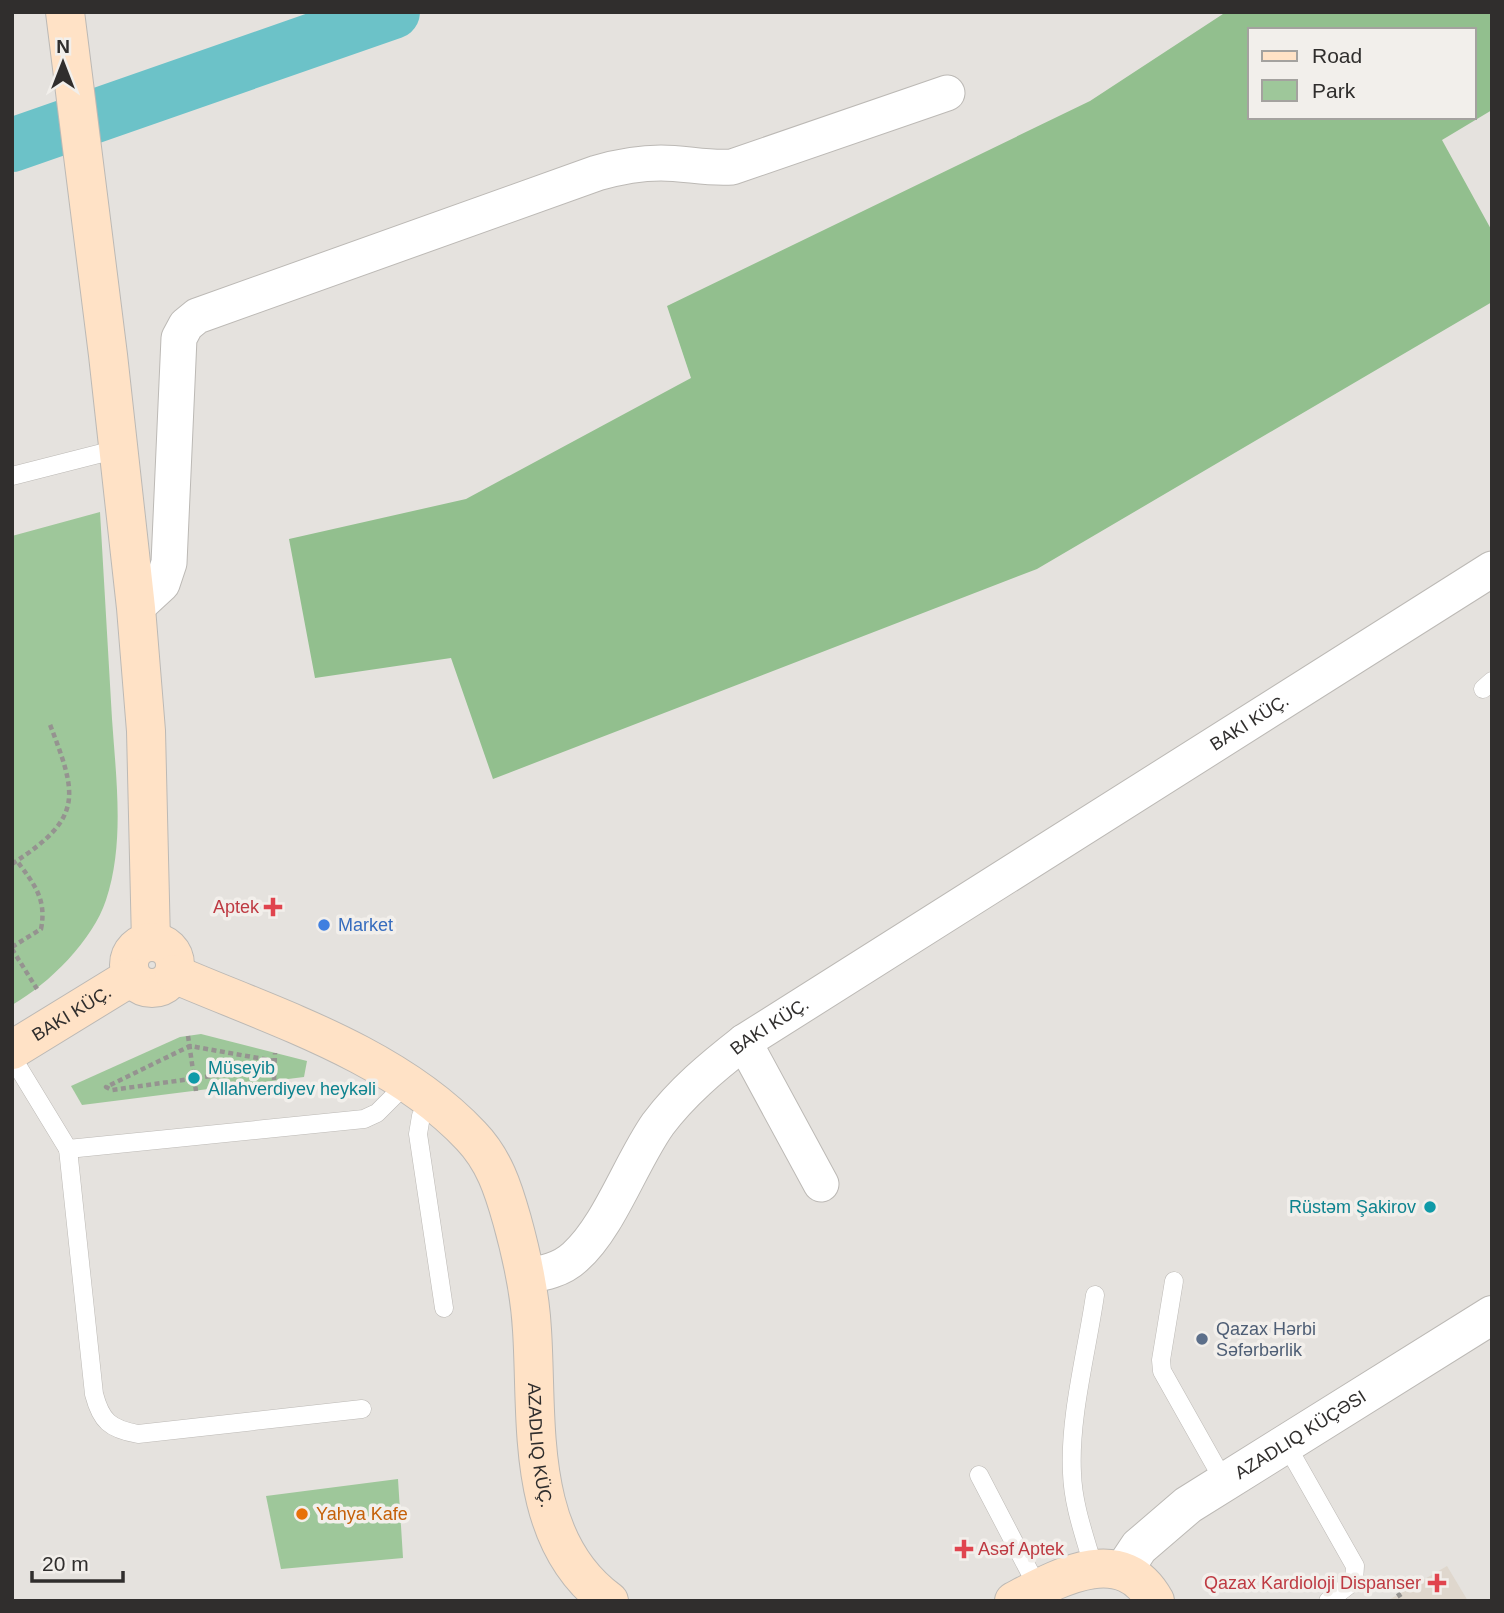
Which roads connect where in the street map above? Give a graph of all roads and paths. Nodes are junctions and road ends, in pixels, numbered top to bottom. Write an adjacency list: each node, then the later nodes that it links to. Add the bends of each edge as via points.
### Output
1 (65, 12): 3 (main road)
2 (947, 93): 6 (street, via 732,167 664,163 597,173 197,316 179,338 169,563 162,584)
3 (118, 449): 4 (lane); 6 (main road)
4 (12, 475)
5 (1492, 570): 15 (street)
6 (136, 608): 9 (main road, via 146,731)
7 (49, 722): 8 (path, via 69,773 69,807 52,834)
8 (15, 862): 10 (path, via 41,894 44,913 41,929)
9 (150, 942): 11 (main road, via 169,949 175,960); 12 (main road, via 130,957)
10 (12, 948): 13 (path)
11 (174, 974): 12 (main road, via 154,989); 24 (main road, via 337,1045)
12 (131, 977): 17 (main road)
13 (37, 989)
14 (188, 1036): 16 (path)
15 (744, 1042): 26 (street); 27 (street, via 703,1075 658,1125 592,1237 575,1257 554,1271)
16 (190, 1046): 20 (path); 21 (path); 21 (path, via 106,1087 112,1090)
17 (12, 1050)
18 (275, 1053): 20 (path)
19 (12, 1057): 25 (lane)
20 (275, 1064): 21 (path); 22 (path)
21 (194, 1078): 23 (path)
22 (274, 1080)
23 (196, 1091)
24 (418, 1093): 25 (lane, via 364,1119); 27 (main road, via 470,1135 497,1173); 30 (lane, via 418,1134)
25 (68, 1149): 32 (lane, via 94,1394 105,1422 116,1430 138,1434)
26 (821, 1184)
27 (526, 1276): 39 (main road, via 543,1492 554,1528 575,1565)
28 (1174, 1281): 35 (lane, via 1163,1371)
29 (1096, 1295): 36 (lane, via 1072,1446 1072,1474 1075,1503)
30 (444, 1308)
31 (1492, 1315): 33 (street)
32 (362, 1409)
33 (1287, 1446): 35 (street); 37 (lane)
34 (979, 1475): 38 (lane)
35 (1225, 1483): 36 (street)
36 (1108, 1570): 38 (main road, via 1078,1571); 40 (main road, via 1138,1581)
37 (1356, 1574): 41 (lane, via 1350,1586); 42 (path, via 1387,1582)
38 (1026, 1595)
39 (604, 1600)
40 (1155, 1601)
41 (1328, 1601)
42 (1402, 1601)

